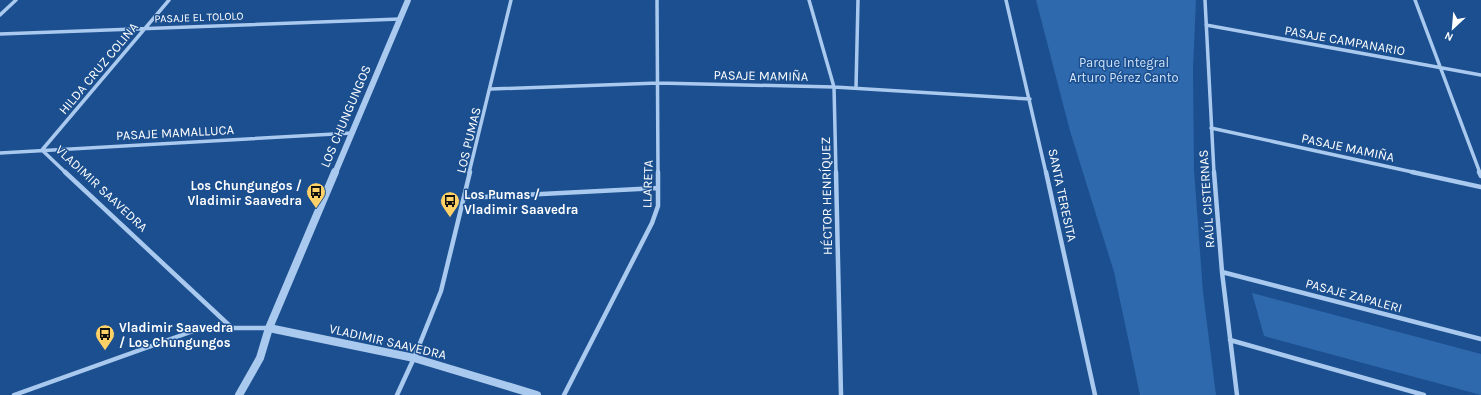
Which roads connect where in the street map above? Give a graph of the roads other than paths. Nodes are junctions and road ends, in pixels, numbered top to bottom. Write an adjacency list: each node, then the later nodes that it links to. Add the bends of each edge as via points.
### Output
1 (16, 0): 11 (street)
2 (169, 0): 14 (street, HILDA CRUZ COLINA)
3 (408, 0): 12 (street, LOS CHUNGUNGOS)
4 (511, 0): 21 (street, LOS PUMAS)
5 (658, 0): 18 (street, LLARETA)
6 (809, 0): 19 (street, HÉCTOR HENRÍQUEZ)
7 (858, 0): 20 (street)
8 (1006, 0): 22 (street, SANTA TERESITA)
9 (1205, 0): 13 (street, RAÚL CISTERNAS)
10 (1416, 0): 16 (street)
11 (0, 15)
12 (400, 19): 14 (street, PASAJE EL TOLOLO); 24 (street, LOS CHUNGUNGOS)
13 (1206, 25): 16 (street, PASAJE CAMPANARIO); 23 (street, RAÚL CISTERNAS)
14 (145, 28): 15 (street, PASAJE EL TOLOLO); 25 (street, HILDA CRUZ COLINA)
15 (0, 34)
16 (1441, 68): 17 (street, PASAJE CAMPANARIO); 27 (street)
17 (1481, 75)
18 (658, 83): 19 (street, PASAJE MAMIÑA); 21 (street, PASAJE MAMIÑA); 29 (street, LLARETA)
19 (834, 87): 20 (street, PASAJE MAMIÑA); 42 (street, HÉCTOR HENRÍQUEZ)
20 (856, 88): 22 (street, PASAJE MAMIÑA)
21 (490, 89): 30 (street, LOS PUMAS)
22 (1030, 99): 43 (street, SANTA TERESITA)
23 (1210, 128): 28 (street, PASAJE MAMIÑA); 31 (street, RAÚL CISTERNAS)
24 (352, 133): 25 (street, PASAJE MAMALLUCA); 33 (street, LOS CHUNGUNGOS)
25 (42, 150): 26 (street, PASAJE MAMALLUCA); 32 (street, VLADIMIR SAAVEDRA)
26 (0, 153)
27 (1481, 176)
28 (1481, 187)
29 (658, 188): 30 (street); 41 (street, LLARETA, via 658,206 652,223)
30 (464, 198): 36 (street, LOS PUMAS, via 441,291)
31 (1222, 272): 34 (street, RAÚL CISTERNAS); 35 (street, PASAJE ZAPALERI)
32 (231, 327): 33 (street, VLADIMIR SAAVEDRA); 37 (street, VLADIMIR SAAVEDRA, via 196,330)
33 (269, 328): 36 (street, VLADIMIR SAAVEDRA); 38 (street, LOS CHUNGUNGOS, via 260,358)
34 (1230, 340): 44 (street, RAÚL CISTERNAS); 45 (street)
35 (1481, 340)
36 (414, 358): 39 (street, LOS PUMAS); 40 (street, VLADIMIR SAAVEDRA)
37 (14, 395)
38 (239, 395)
39 (397, 395)
40 (536, 395)
41 (564, 395)
42 (841, 395)
43 (1095, 395)
44 (1237, 395)
45 (1424, 395)

